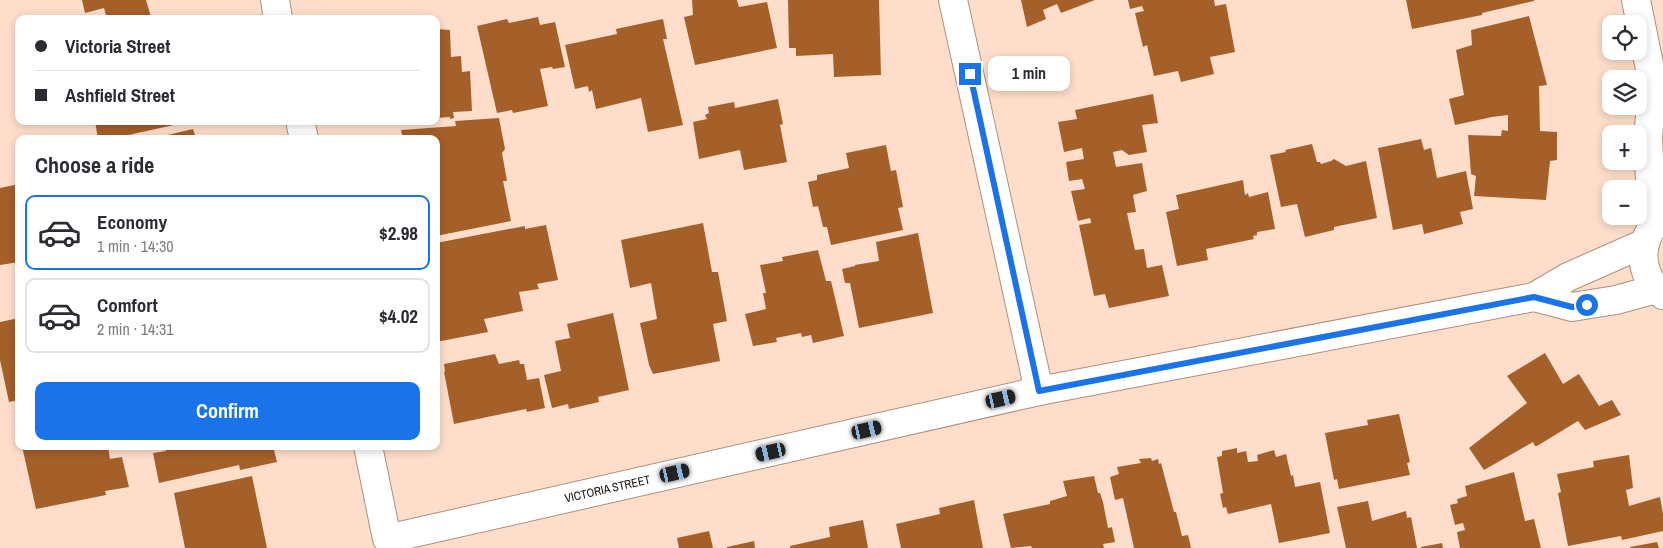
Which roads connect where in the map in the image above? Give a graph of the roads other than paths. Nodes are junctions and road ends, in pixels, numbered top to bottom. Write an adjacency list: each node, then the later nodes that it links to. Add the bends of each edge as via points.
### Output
1 (274, 0): 4 (street)
2 (953, 0): 9 (street)
3 (1636, 0): 5 (street)
4 (277, 15)
5 (1658, 94): 6 (street, via 1648,137)
6 (1653, 228): 7 (street, via 1643,259 1647,275); 8 (street, VICTORIA STREET)
7 (1660, 292): 8 (street, VICTORIA STREET, via 1572,307)
8 (1534, 297): 9 (street, VICTORIA STREET)
9 (1039, 391): 11 (street, VICTORIA STREET)
10 (369, 450): 11 (street)
11 (388, 543)

